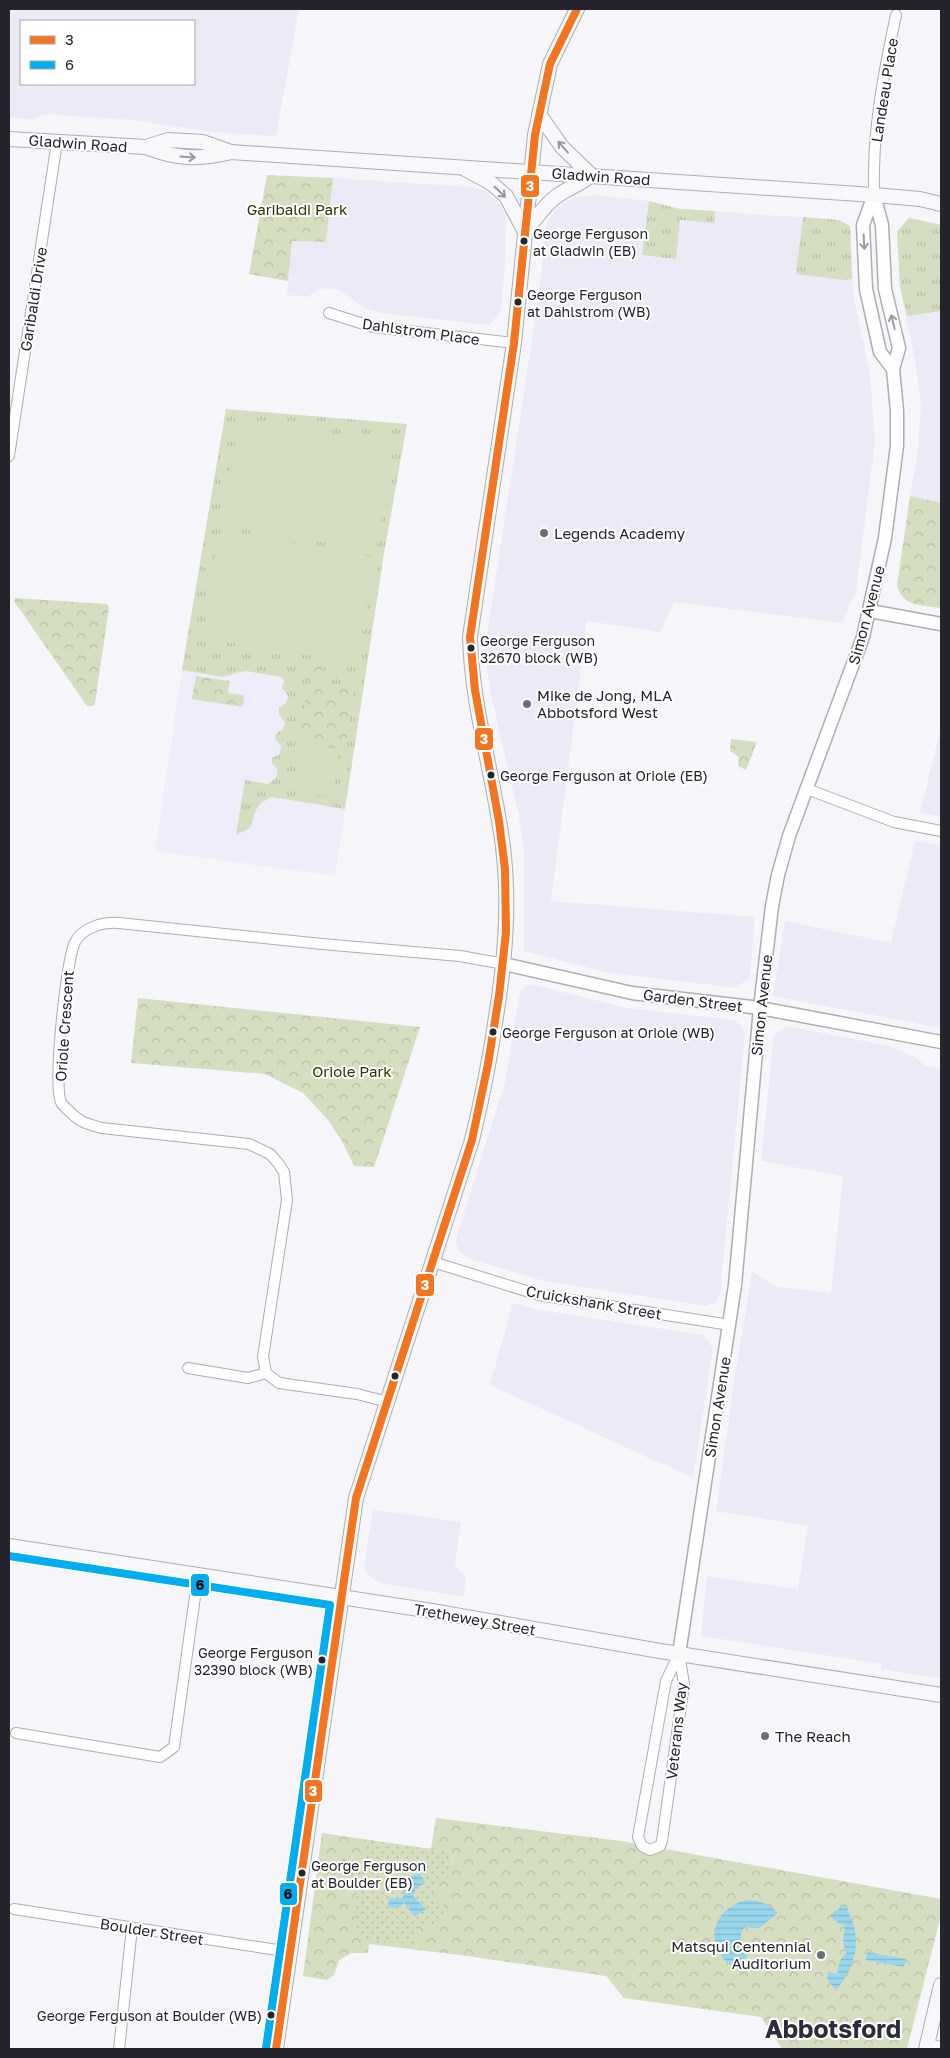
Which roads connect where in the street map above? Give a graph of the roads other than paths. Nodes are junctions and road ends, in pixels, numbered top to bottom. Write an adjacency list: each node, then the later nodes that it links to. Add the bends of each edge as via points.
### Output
1 (576, 9): 3 (main road, via 550,64)
2 (896, 15): 9 (street, Landeau Place, via 877,112)
3 (538, 114): 7 (main road); 8 (main road, one-way to 3, via 562,147)
4 (9, 139): 5 (main road, Gladwin Road)
5 (57, 142): 6 (main road, Gladwin Road, via 146,147 168,140 203,142 230,152); 15 (street, Garibaldi Drive)
6 (460, 167): 7 (main road, Gladwin Road); 11 (main road, one-way to 11, via 506,196)
7 (530, 171): 8 (main road, Gladwin Road); 11 (main road)
8 (591, 176): 9 (main road, Gladwin Road); 11 (main road, via 548,203)
9 (874, 195): 10 (main road, Gladwin Road); 14 (street, Simon Avenue, one-way to 9, via 899,348 886,289 882,225); 14 (street, Simon Avenue, one-way to 14, via 863,225 866,289 880,352)
10 (941, 204)
11 (525, 232): 13 (main road)
12 (329, 313): 13 (street, Dahlstrom Place, via 373,327)
13 (514, 343): 20 (main road, via 470,637 477,709 503,848 507,898)
14 (892, 369): 16 (street, Simon Avenue, via 897,446 885,538)
15 (9, 456)
16 (870, 610): 17 (street); 18 (street, Simon Avenue, via 856,659)
17 (941, 624)
18 (807, 789): 19 (street, via 894,822); 21 (street, Simon Avenue, via 778,875)
19 (941, 831)
20 (504, 964): 21 (street, Garden Street, via 632,993); 23 (main road, via 482,1100); 26 (street, Oriole Crescent, via 460,956 105,922 92,927 76,940 69,962 58,1075 61,1102 80,1122 102,1128 249,1144 270,1154 284,1172 287,1200 263,1357)
21 (760, 1008): 22 (street, Garden Street); 24 (street, Simon Avenue)
22 (941, 1042)
23 (433, 1262): 24 (street, Cruickshank Street, via 539,1295); 27 (main road)
24 (730, 1325): 31 (street, Simon Avenue)
25 (188, 1368): 26 (street, via 248,1378)
26 (266, 1372): 27 (street, via 279,1382)
27 (388, 1402): 30 (main road, via 356,1498)
28 (9, 1546): 29 (main road, Trethewey Street)
29 (198, 1575): 30 (main road, Trethewey Street); 33 (street, via 174,1747 160,1757)
30 (342, 1597): 31 (main road, Trethewey Street); 36 (main road)
31 (679, 1654): 31 (street, Veterans Way, via 666,1680 638,1838 642,1846 650,1850 660,1846 662,1841 684,1684); 32 (main road, Trethewey Street)
32 (939, 1694)
33 (16, 1733)
34 (14, 1909): 35 (street, Boulder Street)
35 (132, 1928): 36 (street, Boulder Street); 40 (street)
36 (290, 1952): 41 (main road)
37 (941, 1985): 38 (main road)
38 (927, 2047): 39 (street)
39 (941, 2047)
40 (119, 2049)
41 (276, 2049)

